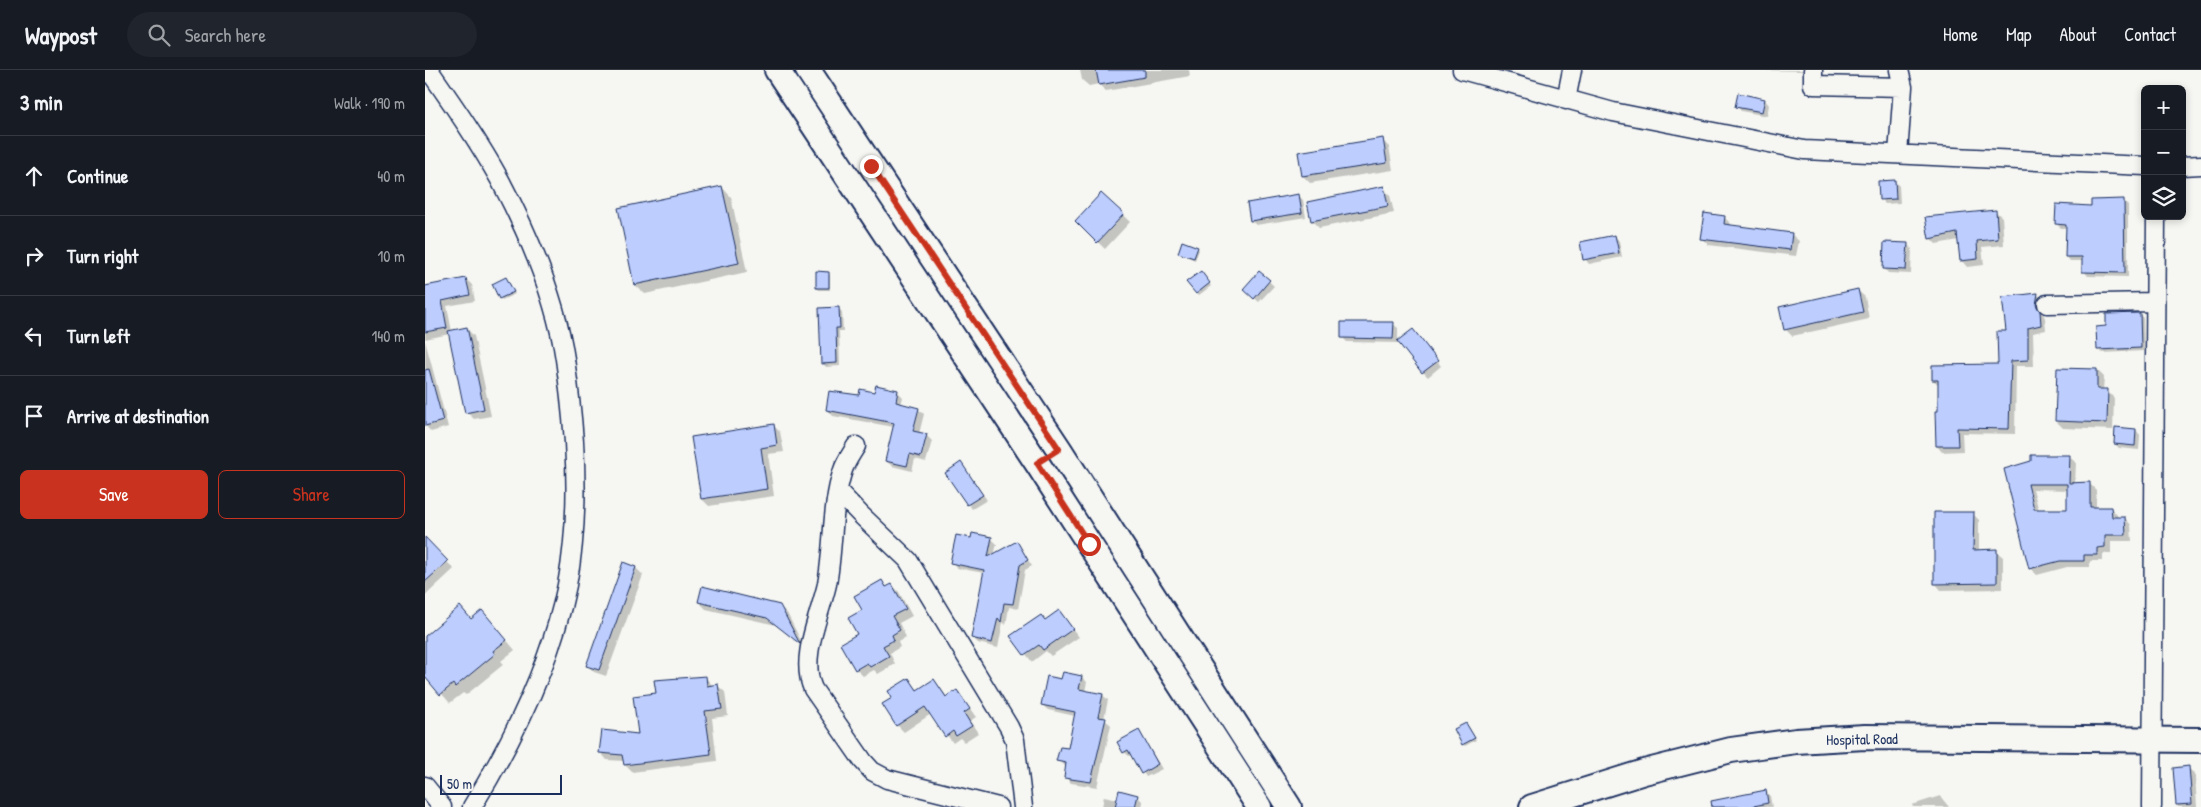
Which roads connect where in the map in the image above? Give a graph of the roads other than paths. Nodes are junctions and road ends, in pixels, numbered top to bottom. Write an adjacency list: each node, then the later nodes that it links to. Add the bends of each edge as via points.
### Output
1 (429, 70): 29 (street, via 501,181 540,270 565,358 575,460 573,545 558,622 529,699)
2 (777, 70): 11 (street)
3 (808, 70): 10 (street)
4 (1462, 70): 9 (street)
5 (1571, 70): 9 (street)
6 (1813, 70): 8 (street, via 1813,85)
7 (1899, 70): 8 (street)
8 (1903, 87): 12 (street)
9 (1566, 100): 12 (street, via 1666,124 1804,150)
10 (838, 116): 11 (street); 20 (street)
11 (817, 130): 21 (street)
12 (1897, 154): 14 (street)
13 (2201, 165): 15 (street)
14 (2141, 166)
15 (2186, 166)
16 (2156, 220): 17 (street)
17 (2155, 302): 18 (street); 23 (street)
18 (2047, 304)
19 (856, 446): 22 (street, via 844,468)
20 (1059, 449): 21 (street); 26 (street)
21 (1037, 463): 27 (street)
22 (838, 490): 30 (street, via 827,584 807,668 813,689 873,771 887,779); 31 (street, via 908,560 1009,727 1015,740)
23 (2152, 740): 24 (street, Hospital Road); 33 (street, Hospital Road, via 1865,737 1795,741 1731,750 1644,772); 34 (street)
24 (2201, 740)
25 (425, 786): 28 (street)
26 (1275, 786): 27 (street); 32 (street)
27 (1257, 804)
28 (443, 807)
29 (472, 807)
30 (998, 807)
31 (1023, 807)
32 (1289, 807)
33 (1532, 807)
34 (2152, 807)

